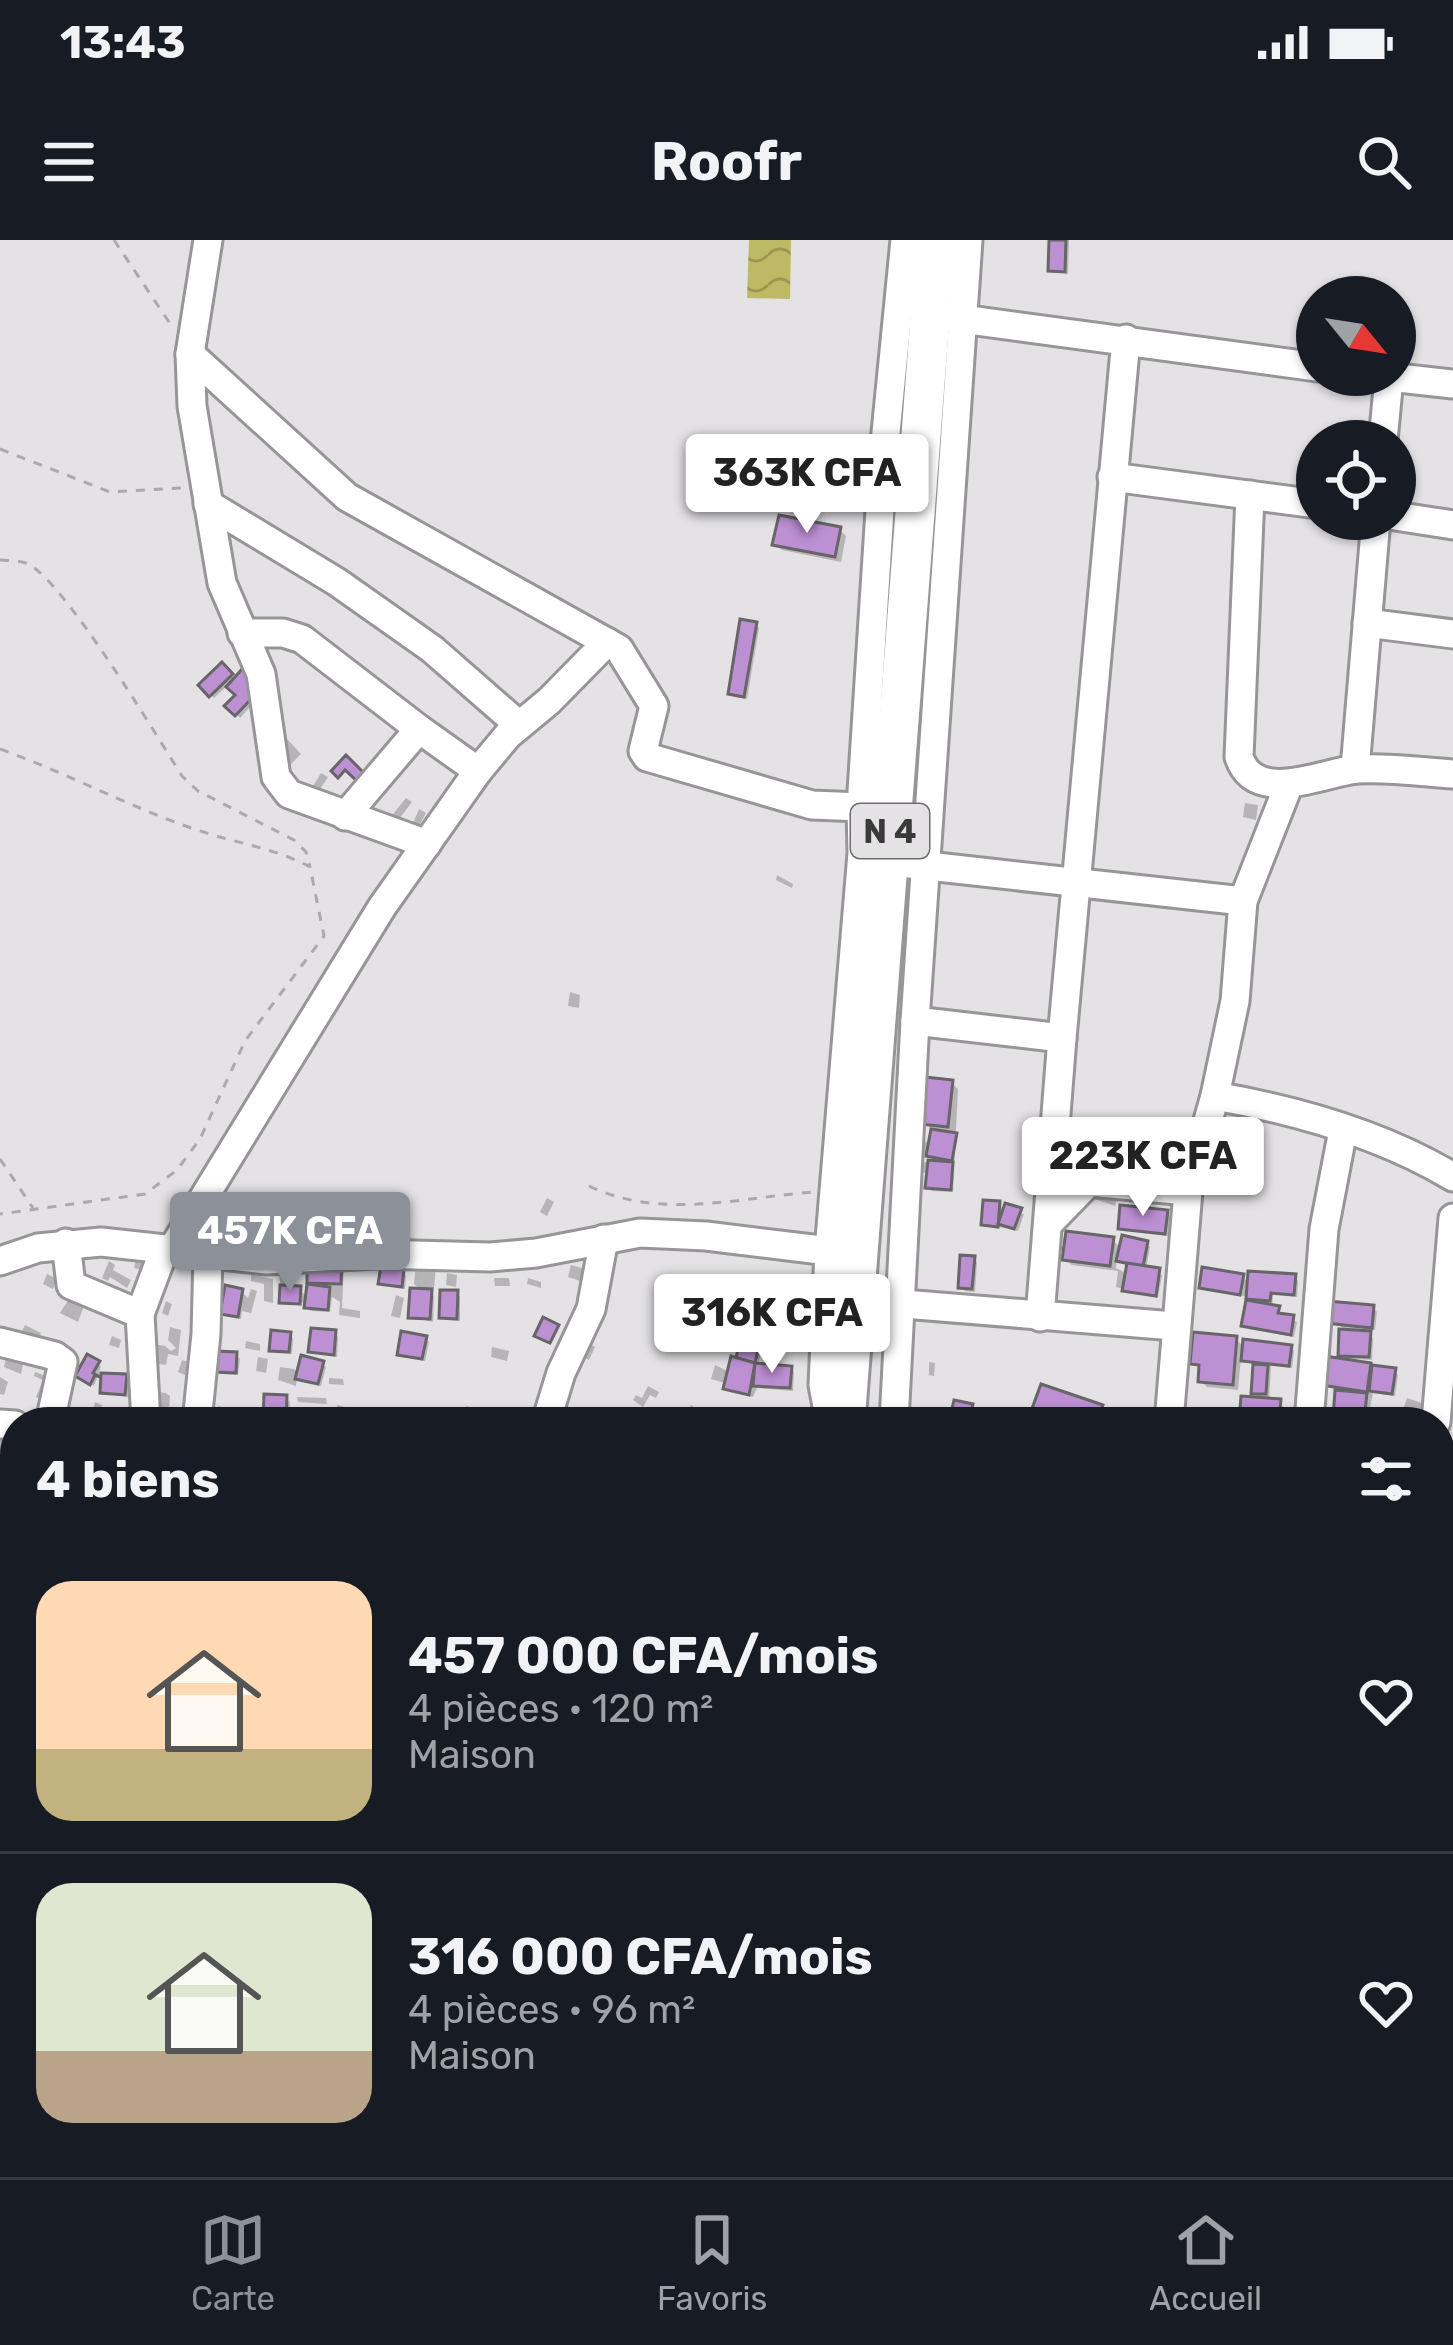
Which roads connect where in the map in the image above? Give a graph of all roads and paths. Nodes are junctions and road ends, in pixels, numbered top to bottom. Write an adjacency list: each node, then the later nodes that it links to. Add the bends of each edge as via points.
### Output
1 (114, 240): 8 (path)
2 (208, 240): 8 (street)
3 (905, 240): 32 (street)
4 (936, 240): 6 (highway, N 4)
5 (968, 240): 6 (street)
6 (946, 317): 7 (street); 35 (highway, N 4); 36 (street)
7 (1126, 339): 9 (street); 13 (street)
8 (190, 354): 16 (street); 24 (street, via 347,497)
9 (1296, 364)
10 (1416, 380): 11 (street)
11 (1453, 384)
12 (0, 449): 16 (path, via 110,492 192,488)
13 (1112, 477): 14 (street); 38 (street)
14 (1250, 495): 15 (street); 31 (street, via 1239,757 1248,773)
15 (1296, 502)
16 (208, 504): 22 (street, via 222,583); 25 (street, via 432,649)
17 (1416, 519): 18 (street)
18 (1453, 525)
19 (1374, 540): 21 (street)
20 (0, 560): 37 (path, via 26,562 42,574 182,776 294,840)
21 (1367, 623): 23 (street); 28 (street)
22 (242, 632): 26 (street, via 302,639); 33 (street, via 262,674 281,786)
23 (1453, 634)
24 (607, 642): 25 (street); 32 (street, via 626,655 654,706 647,757 812,805)
25 (519, 725): 29 (street)
26 (419, 729): 29 (street); 33 (street)
27 (0, 749): 37 (path, via 180,824)
28 (1355, 769): 30 (street); 31 (street)
29 (478, 771): 34 (street)
30 (1453, 774)
31 (1288, 784): 39 (street)
32 (861, 807): 48 (street)
33 (345, 816): 34 (street)
34 (427, 844): 55 (street)
35 (887, 863): 36 (street); 59 (highway, N 4)
36 (928, 865): 38 (street); 40 (street)
37 (310, 867): 49 (path, via 324,936 245,1041 177,1170 145,1194)
38 (1078, 880): 39 (street); 41 (street)
39 (1243, 901): 42 (street)
40 (915, 1021): 41 (street); 60 (street)
41 (1061, 1038): 52 (street)
42 (1216, 1096): 43 (street); 47 (street)
43 (1343, 1130): 45 (street); 73 (street, via 1324,1229)
44 (0, 1159): 49 (path)
45 (1453, 1177)
46 (589, 1186): 48 (path, via 662,1207)
47 (1188, 1191): 52 (street, via 1089,1182); 63 (street)
48 (832, 1192): 56 (street)
49 (34, 1209): 50 (path)
50 (0, 1214)
51 (1453, 1218): 74 (street)
52 (1048, 1224): 62 (street)
53 (604, 1239): 56 (street, via 690,1235); 57 (street, via 490,1257); 68 (street, via 591,1309)
54 (66, 1243): 55 (street); 58 (street); 61 (street, via 71,1286)
55 (168, 1251): 57 (street); 61 (street)
56 (829, 1251): 69 (street)
57 (208, 1255): 67 (street)
58 (0, 1261)
59 (854, 1300): 60 (street); 70 (highway, N 4)
60 (898, 1306): 62 (street); 71 (street)
61 (140, 1314): 66 (street)
62 (1040, 1318): 63 (street)
63 (1174, 1326): 72 (street)
64 (0, 1342): 65 (street, via 63,1363)
65 (53, 1407)
66 (145, 1407)
67 (199, 1407)
68 (550, 1407)
69 (828, 1407)
70 (846, 1407)
71 (895, 1407)
72 (1169, 1407)
73 (1310, 1407)
74 (1437, 1407)

